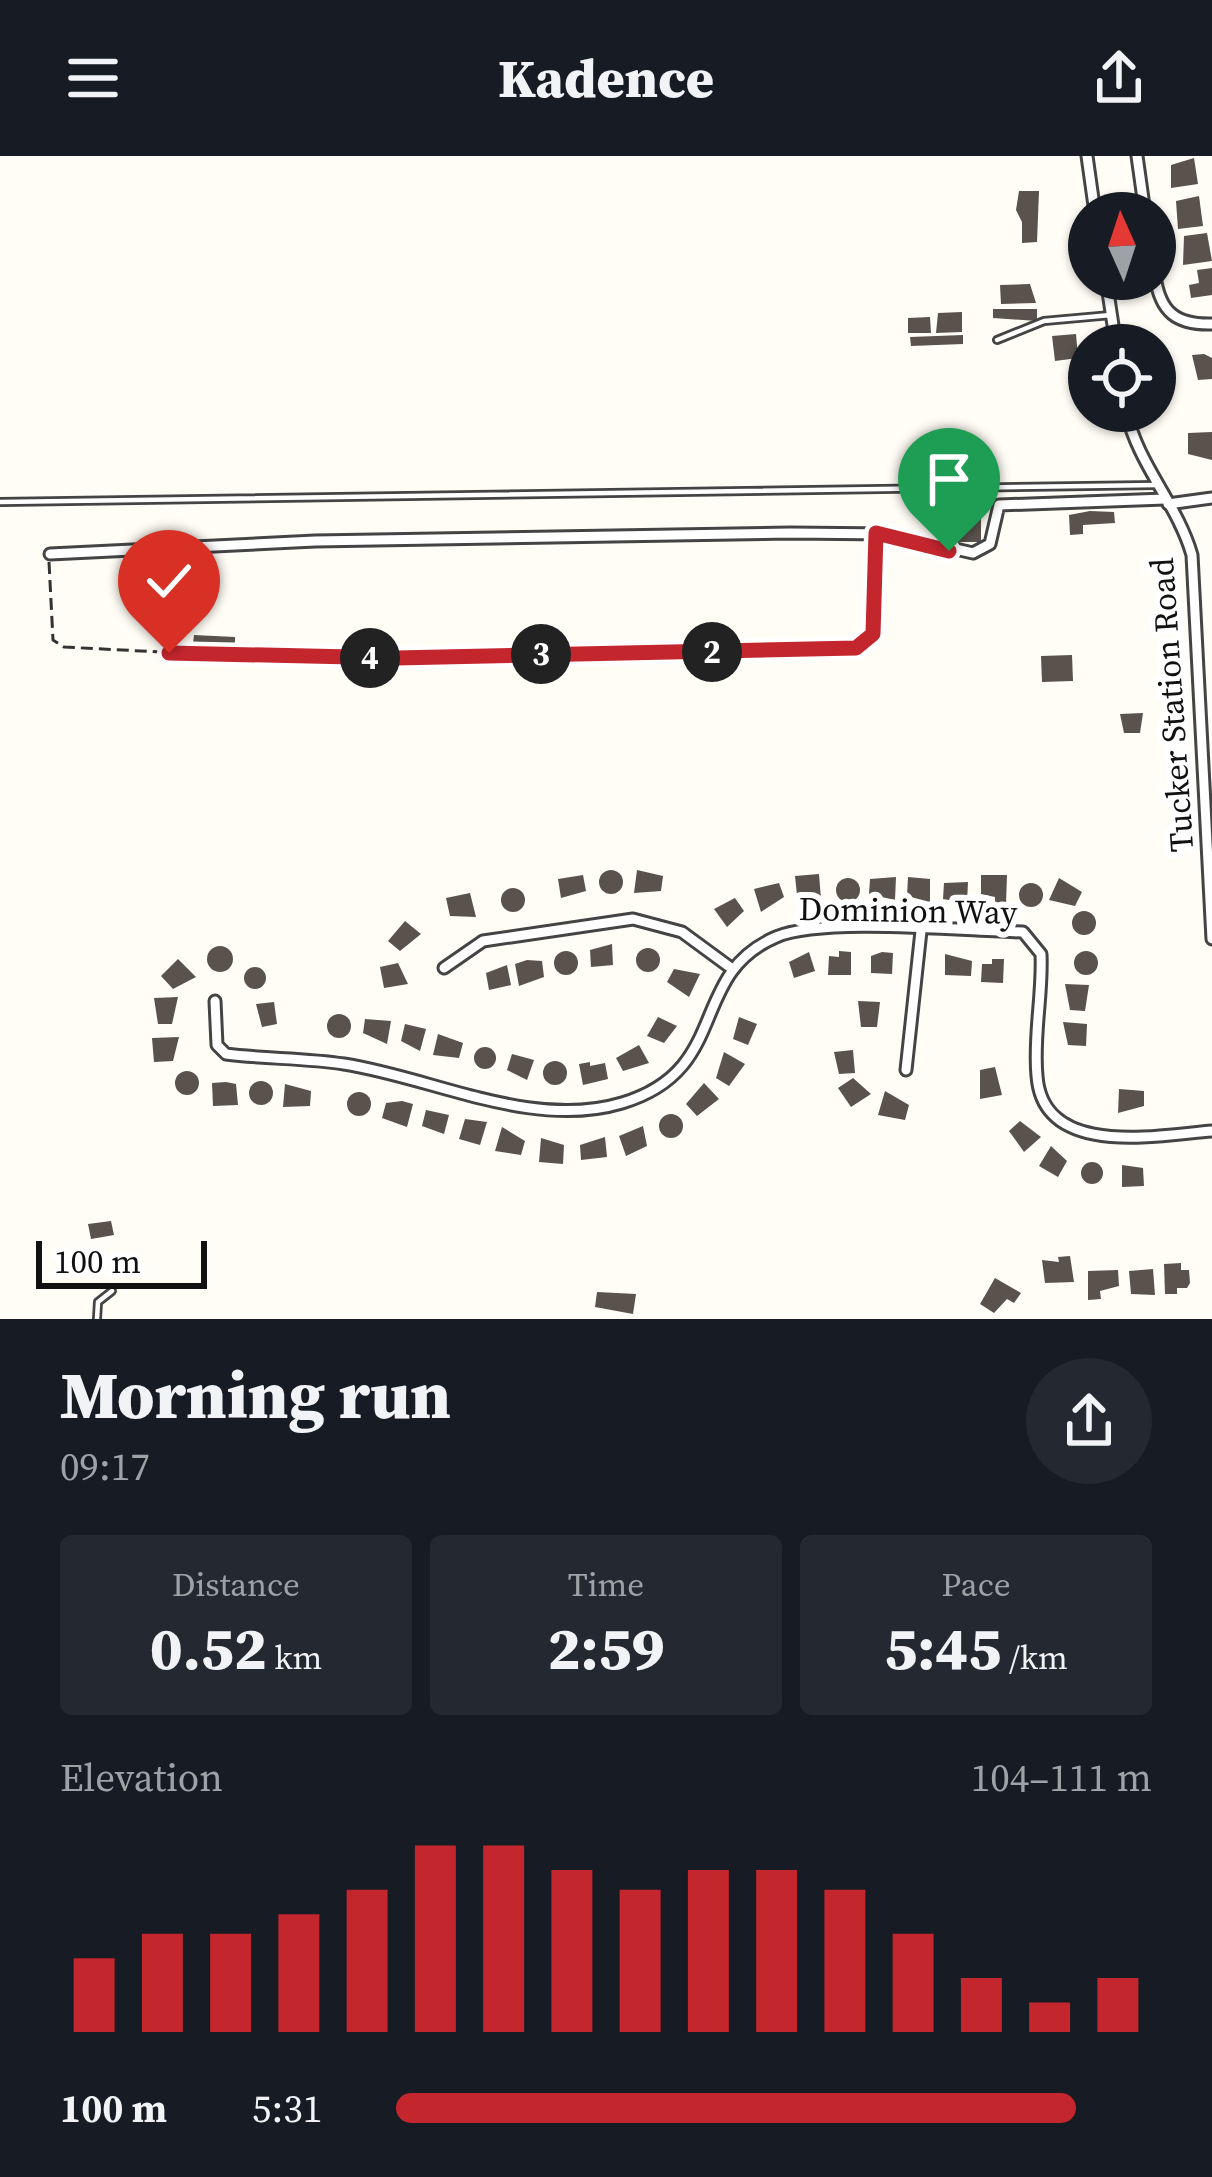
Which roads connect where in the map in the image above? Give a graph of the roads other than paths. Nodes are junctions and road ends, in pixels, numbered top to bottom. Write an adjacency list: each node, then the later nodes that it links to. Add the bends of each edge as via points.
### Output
1 (1087, 156): 3 (street)
2 (1137, 156): 4 (street)
3 (1093, 192)
4 (1142, 192)
5 (1109, 300): 7 (street)
6 (1161, 300): 9 (street, via 1172,317)
7 (1111, 315): 8 (street); 10 (lane, via 1044,321)
8 (1112, 324)
9 (1212, 324)
10 (997, 340)
11 (1132, 432): 12 (street, Tucker Station Road)
12 (1157, 485): 14 (street, Tucker Station Road); 15 (lane)
13 (1212, 498): 14 (street)
14 (1167, 501): 16 (street, via 999,506 990,544 973,553); 19 (street, Tucker Station Road, via 1186,534 1194,572)
15 (0, 502)
16 (876, 533): 17 (street, via 315,541); 18 (street, via 874,629 863,646)
17 (50, 554)
18 (533, 655)
19 (1209, 811): 21 (street, Tucker Station Road)
20 (921, 931): 23 (street, Dominion Way, via 800,929); 25 (street); 26 (street, Dominion Way, via 1023,932 1037,944 1036,1077 1044,1100 1065,1120 1099,1139)
21 (1212, 939)
22 (444, 968): 23 (street, via 483,941 633,919 682,932)
23 (731, 968): 24 (street, via 681,1073 643,1096 578,1113 343,1064 226,1054 217,1045)
24 (215, 1001)
25 (906, 1070)
26 (1212, 1131)
27 (112, 1291): 28 (lane, via 98,1302)
28 (97, 1319)

